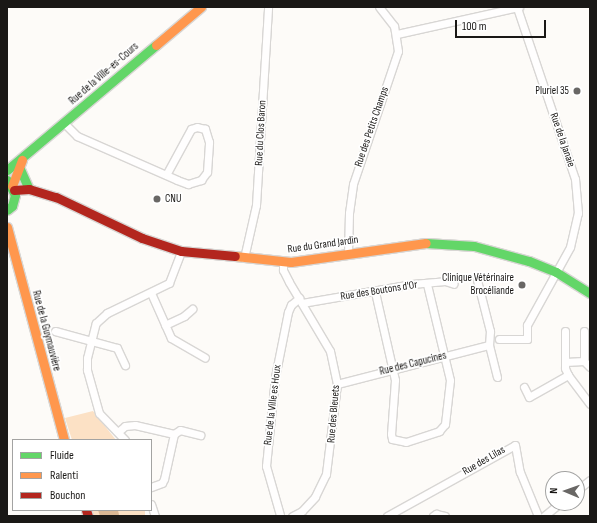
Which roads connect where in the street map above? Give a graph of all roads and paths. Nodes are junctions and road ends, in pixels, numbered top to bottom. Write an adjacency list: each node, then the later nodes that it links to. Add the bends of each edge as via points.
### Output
1 (201, 7): 6 (street, Rue de la Ville-es-Cours)
2 (268, 7): 16 (street, Rue du Clos Baron, via 256,205)
3 (379, 7): 5 (street, Rue des Petits Champs, via 390,18)
4 (518, 8): 5 (street); 18 (street, Rue de la Janaie, via 578,190 576,230)
5 (397, 34): 15 (street, Rue des Petits Champs, via 398,51 353,184)
6 (65, 124): 7 (street, Rue de la Ville-es-Cours); 9 (street, via 77,136)
7 (21, 164): 8 (street, Rue de la Ville-es-Cours); 10 (street, Rue de la Ville-es-Cours); 11 (street)
8 (7, 170)
9 (166, 175): 9 (street, via 188,184 201,180 207,172 209,142 205,130 197,127 191,129)
10 (11, 185): 11 (street, Rue du Grand Jardin); 12 (street, Rue de la Ville-es-Cours, via 14,200)
11 (29, 190): 14 (street, Rue du Grand Jardin, via 78,206 156,244)
12 (7, 210)
13 (7, 227): 49 (street, Rue de la Guymauvière)
14 (182, 251): 16 (street, Rue du Grand Jardin); 23 (street, via 169,283)
15 (348, 254): 17 (street, Rue du Grand Jardin); 18 (street, Rue du Grand Jardin, via 398,245 445,243 492,249)
16 (244, 258): 17 (street, Rue du Grand Jardin)
17 (283, 262): 25 (street, Rue des Bleuets, via 283,270)
18 (556, 272): 24 (street, Rue du Grand Jardin); 31 (street, Rue de la Janaie, via 527,325 526,339)
19 (477, 280): 33 (street, via 490,331)
20 (427, 284): 21 (street, Rue des Boutons d'Or, via 445,281); 22 (street, Rue des Boutons d'Or, via 412,284); 34 (street)
21 (454, 284)
22 (375, 292): 25 (street, Rue des Boutons d'Or); 40 (street)
23 (151, 293): 27 (street); 32 (street, via 101,317 96,323)
24 (590, 293)
25 (301, 301): 43 (street, Rue des Bleuets, via 330,351); 52 (street, Rue de la Ville es Houx, via 291,305 288,312 277,370 266,466)
26 (192, 309): 27 (street)
27 (165, 325): 35 (street, via 176,342)
28 (55, 331): 32 (street)
29 (565, 332): 37 (street)
30 (584, 332): 36 (street)
31 (499, 339)
32 (91, 342): 38 (street, via 117,348); 46 (street, via 86,365 97,406 103,418)
33 (489, 345): 34 (street, Rue des Capucines); 42 (street)
34 (444, 356): 40 (street, Rue des Capucines); 40 (street, via 450,380 443,429 412,441 392,439)
35 (205, 358)
36 (584, 361): 37 (street); 39 (street)
37 (565, 362): 41 (street)
38 (125, 365)
39 (590, 367)
40 (394, 370): 43 (street, Rue des Capucines)
41 (568, 375): 44 (street, via 530,397); 45 (street)
42 (497, 377)
43 (338, 384): 53 (street, Rue des Bleuets, via 326,474 315,497 302,511)
44 (524, 387)
45 (590, 404)
46 (118, 432): 47 (street, via 125,426 135,425); 50 (street)
47 (174, 434): 48 (street, via 180,430); 51 (street, via 164,480)
48 (200, 435)
49 (64, 439)
50 (124, 439)
51 (152, 487)
52 (281, 516)
53 (292, 516)
54 (387, 516): 57 (street, Rue des Lilas, via 515,445 520,472)
55 (433, 516): 56 (street)
56 (445, 516)
57 (538, 516)

